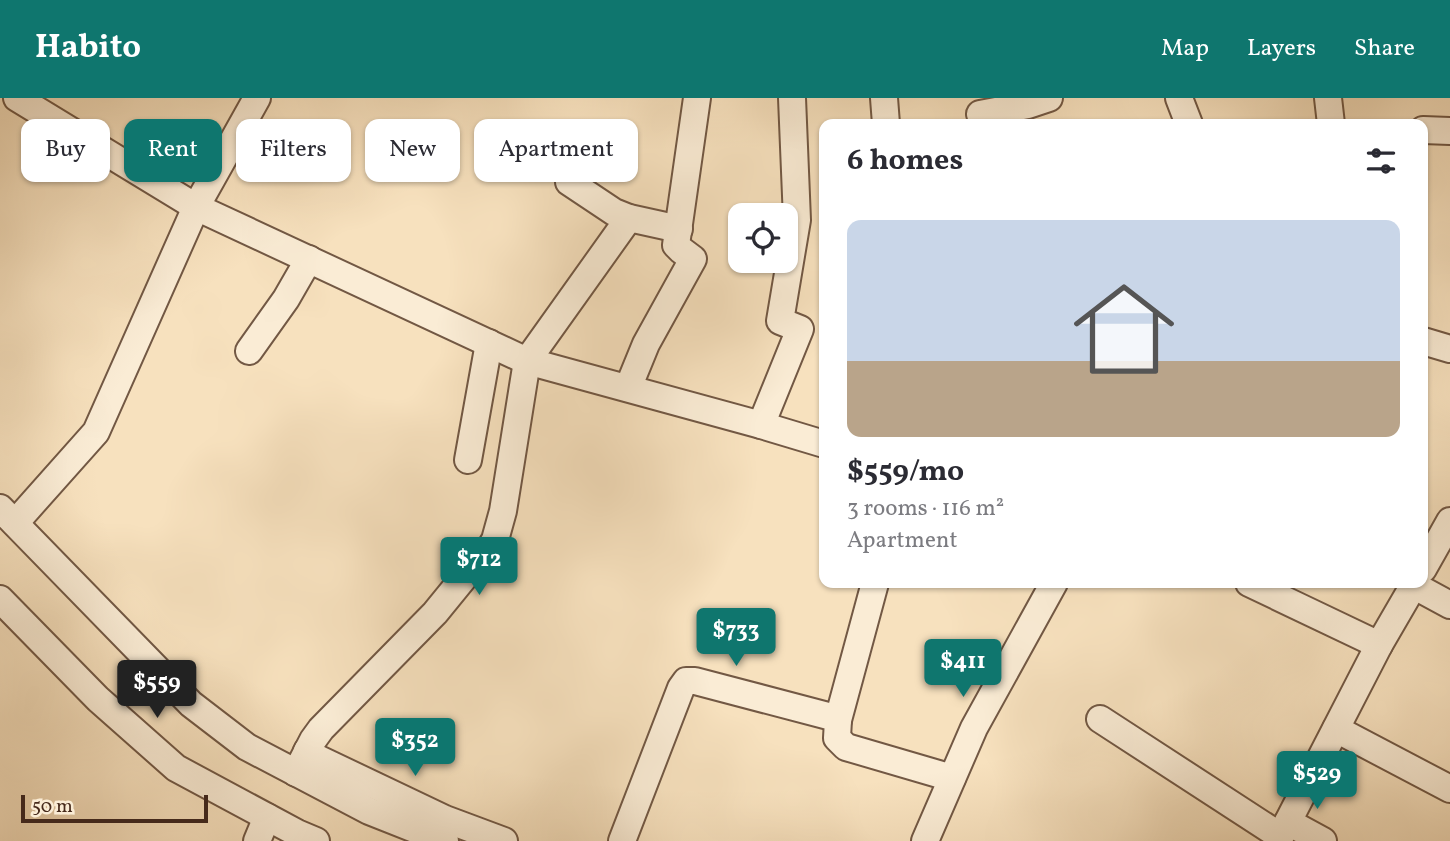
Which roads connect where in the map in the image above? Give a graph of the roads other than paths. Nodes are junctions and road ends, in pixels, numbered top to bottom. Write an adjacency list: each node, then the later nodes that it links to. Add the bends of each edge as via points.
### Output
1 (17, 98): 16 (street)
2 (257, 98): 16 (street)
3 (697, 98): 18 (street)
4 (792, 98): 26 (street, via 797,220 780,321 800,329)
5 (884, 98): 10 (street)
6 (1049, 98): 9 (street)
7 (1179, 98): 11 (street)
8 (1328, 98): 12 (street)
9 (980, 114)
10 (886, 119)
11 (1187, 119)
12 (1330, 119)
13 (1428, 130): 14 (street)
14 (1450, 131)
15 (569, 182): 17 (street)
16 (196, 207): 19 (street); 29 (street, via 96,432)
17 (629, 218): 18 (street); 24 (street)
18 (679, 229): 25 (street, via 676,245 693,259 646,344)
19 (309, 260): 21 (street); 23 (street)
20 (1428, 342): 22 (street)
21 (489, 343): 24 (street); 28 (street)
22 (1450, 349)
23 (249, 351)
24 (527, 361): 25 (street); 43 (street, via 495,540 435,613 321,729)
25 (628, 388): 26 (street)
26 (761, 425): 27 (street)
27 (819, 442)
28 (468, 460)
29 (8, 515): 43 (street, via 191,704 247,747)
30 (1450, 521): 31 (street)
31 (1428, 560)
32 (874, 588): 41 (street)
33 (1051, 588): 44 (street, via 974,728)
34 (1259, 588): 39 (street)
35 (1412, 588): 39 (street)
36 (1428, 588): 38 (street)
37 (0, 599): 46 (street, via 98,699 176,768)
38 (1450, 605)
39 (1379, 645): 42 (street)
40 (1100, 719): 47 (street)
41 (838, 720): 44 (street, via 837,738 846,747); 51 (street, via 686,681)
42 (1336, 729): 45 (street); 47 (street)
43 (301, 762): 49 (street, via 369,811); 50 (street, via 319,759 445,819)
44 (952, 778): 52 (street)
45 (1450, 789)
46 (262, 829): 48 (street)
47 (1282, 833): 53 (street)
48 (316, 841)
49 (445, 841)
50 (504, 841)
51 (622, 841)
52 (925, 841)
53 (1323, 841)

